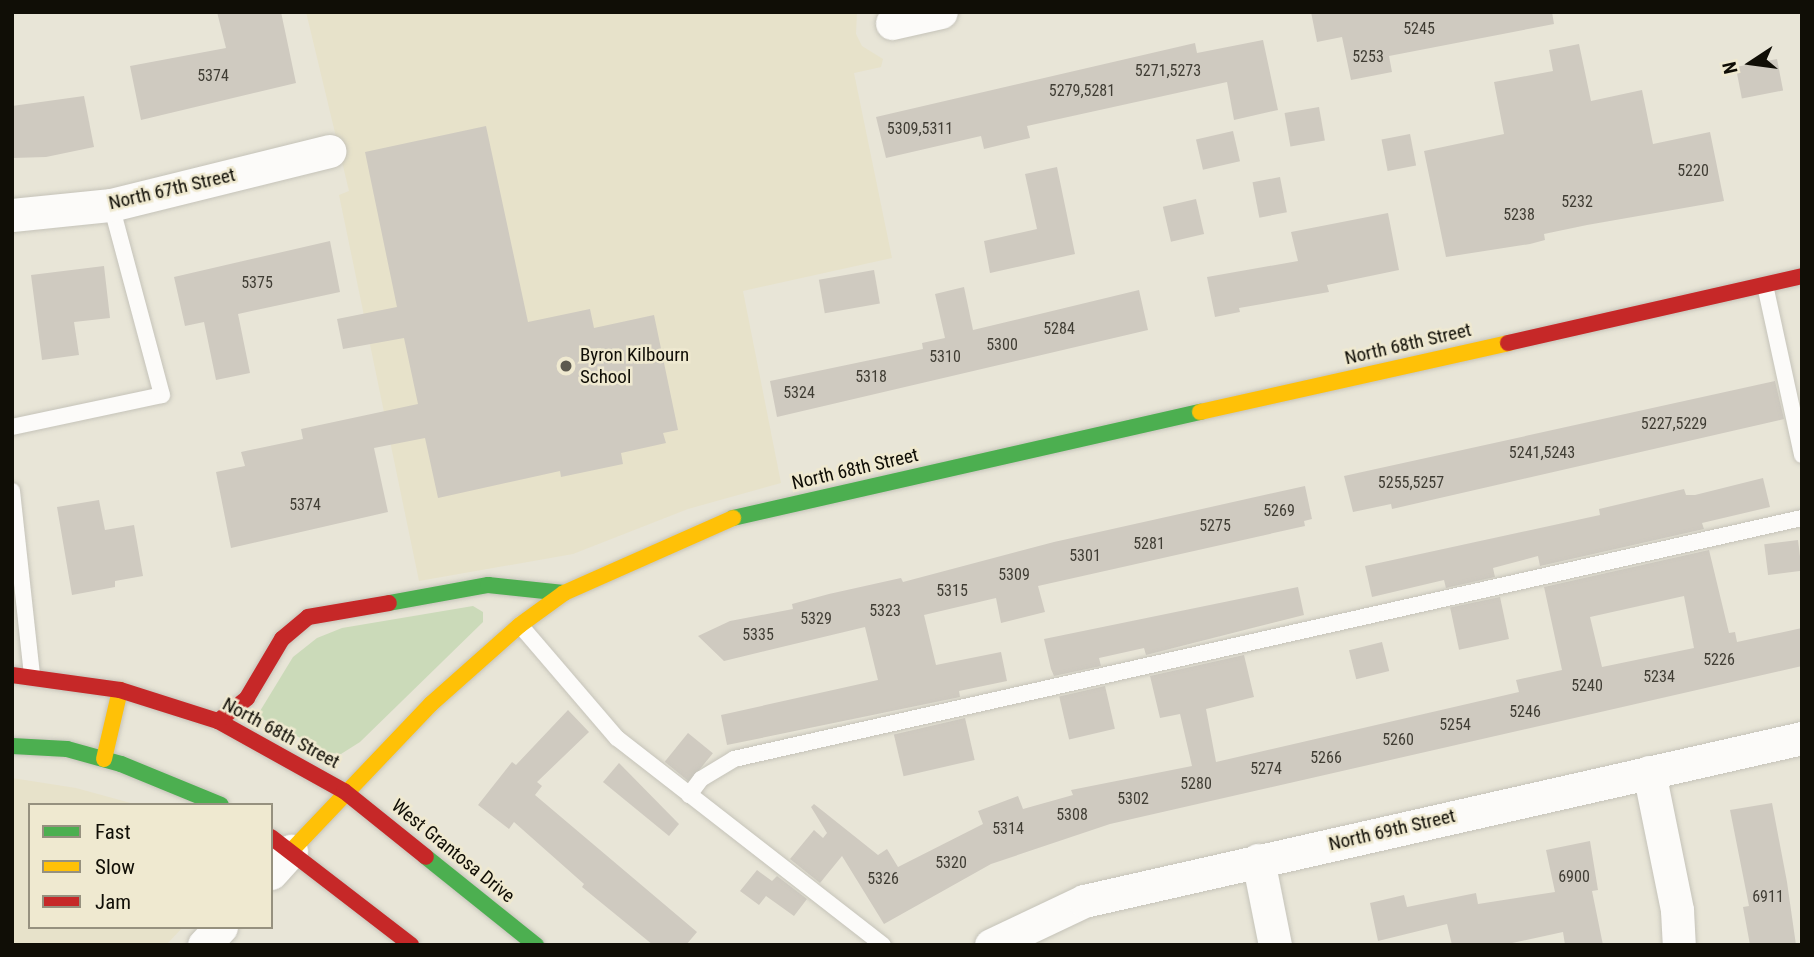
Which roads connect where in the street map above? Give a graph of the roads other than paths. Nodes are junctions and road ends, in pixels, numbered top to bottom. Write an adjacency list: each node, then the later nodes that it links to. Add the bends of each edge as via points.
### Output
1 (941, 12): 2 (street)
2 (892, 23)
3 (329, 151): 4 (street, North 67th Street)
4 (111, 205): 5 (street, North 67th Street); 8 (lane, via 162,395)
5 (12, 215)
6 (1802, 276): 7 (street, North 68th Street)
7 (1765, 285): 9 (lane); 12 (street, North 68th Street, via 733,518)
8 (12, 427)
9 (1802, 455)
10 (12, 491): 15 (lane)
11 (1802, 518): 23 (lane, via 734,759 701,779)
12 (564, 593): 13 (street, North 68th Street); 17 (street, via 488,585 308,617 282,639 247,698)
13 (520, 625): 22 (street, North 68th Street, via 431,704); 23 (lane, via 617,738)
14 (12, 675): 15 (street, North 68th Street)
15 (32, 676): 16 (street, North 68th Street)
16 (120, 690): 17 (street, North 68th Street); 20 (street)
17 (218, 721): 22 (street, North 68th Street)
18 (1802, 738): 21 (street, North 69th Street)
19 (12, 746): 20 (street, via 67,749)
20 (104, 760): 24 (street, via 207,795)
21 (1650, 772): 26 (street, North 69th Street); 34 (street, via 1677,910)
22 (344, 791): 25 (street); 30 (street, West Grantosa Drive)
23 (689, 795): 31 (lane)
24 (218, 803)
25 (278, 853): 29 (street)
26 (1258, 860): 32 (street, North 69th Street, via 1084,901); 33 (street)
27 (219, 929): 28 (street)
28 (205, 945)
29 (411, 945)
30 (536, 945)
31 (883, 945)
32 (991, 945)
33 (1276, 945)
34 (1679, 945)

